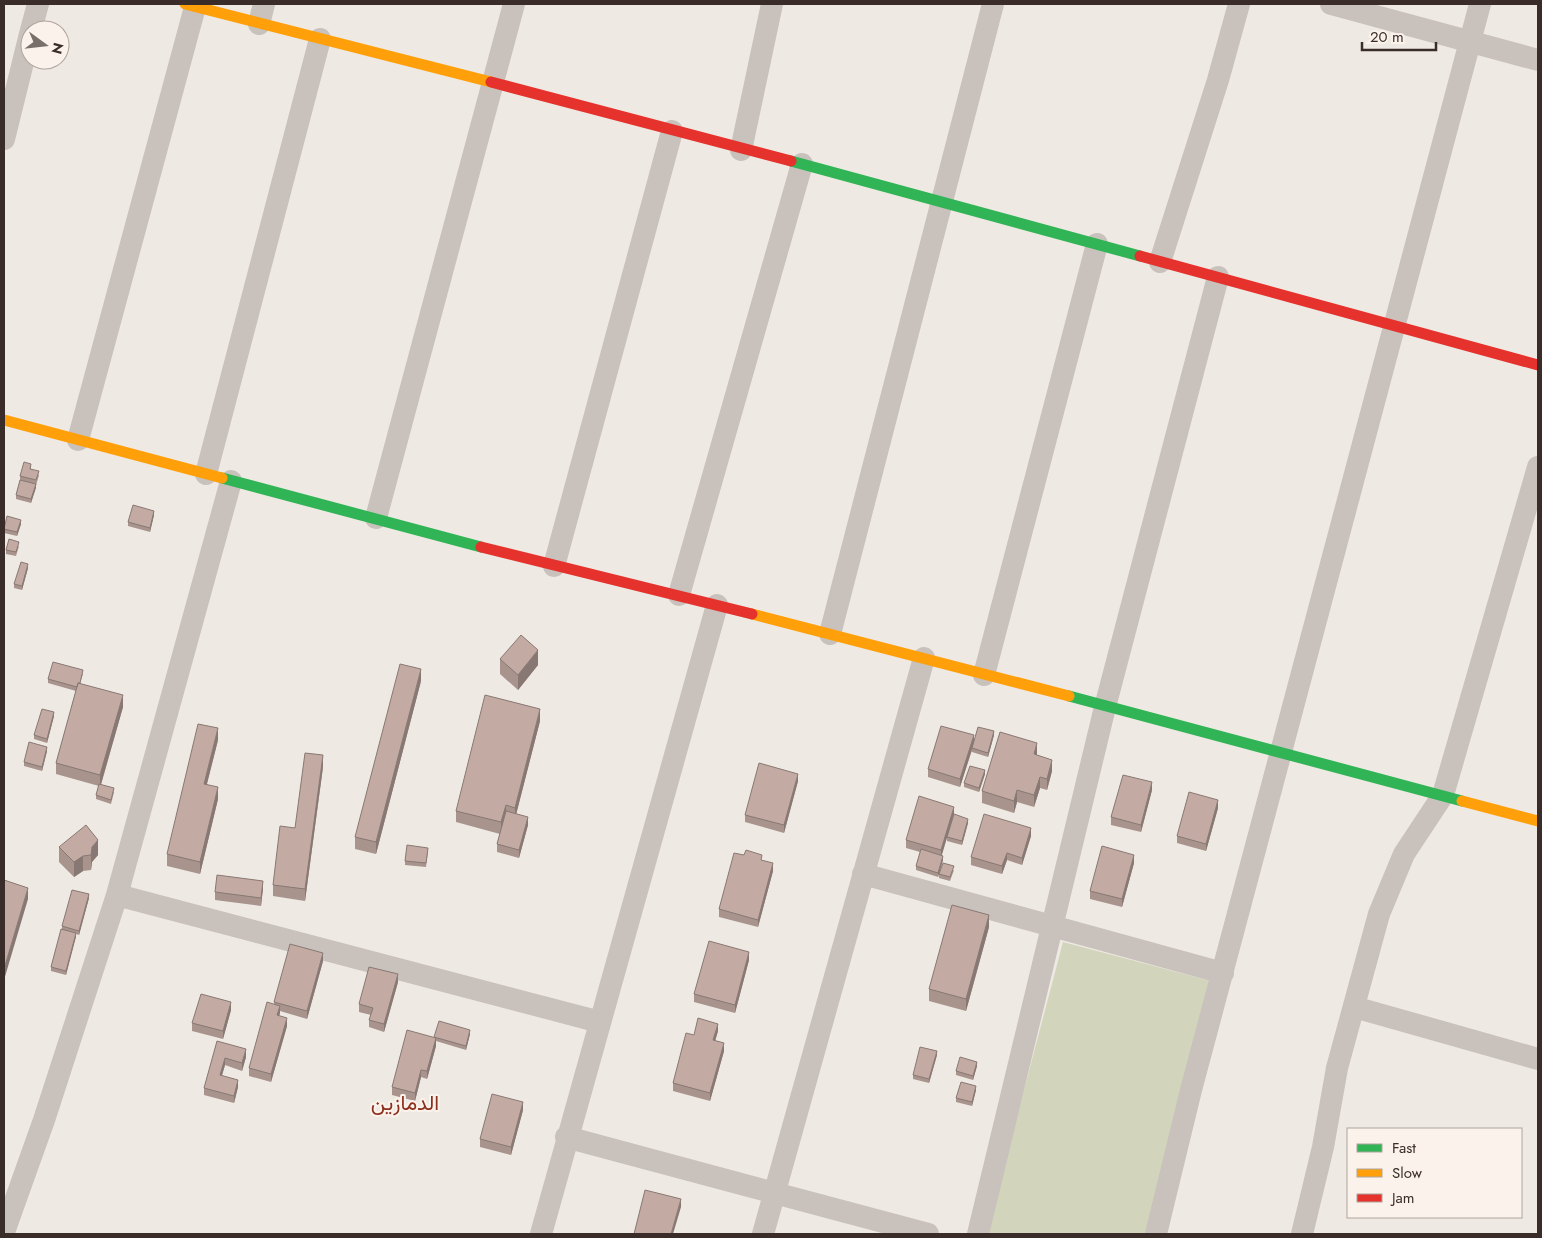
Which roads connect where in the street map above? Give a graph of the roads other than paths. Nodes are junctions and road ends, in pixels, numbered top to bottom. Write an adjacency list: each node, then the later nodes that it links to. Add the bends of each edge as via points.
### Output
1 (38, 4): 10 (street)
2 (514, 4): 15 (street)
3 (772, 4): 18 (street)
4 (993, 4): 20 (street)
5 (1239, 4): 22 (street)
6 (1331, 4): 12 (street)
7 (1480, 4): 12 (street)
8 (190, 5): 9 (street); 27 (street)
9 (262, 14): 11 (street)
10 (34, 20)
11 (320, 39): 15 (street); 29 (street)
12 (1471, 40): 13 (street); 24 (street)
13 (1538, 60)
14 (21, 70): 17 (street)
15 (493, 83): 16 (street); 31 (street)
16 (672, 131): 18 (street); 32 (street)
17 (4, 139)
18 (740, 150): 19 (street)
19 (802, 164): 20 (street); 33 (street)
20 (940, 202): 21 (street); 35 (street)
21 (1097, 244): 22 (street); 37 (street)
22 (1160, 262): 23 (street)
23 (1218, 277): 24 (street); 38 (street)
24 (1395, 324): 25 (street); 39 (street)
25 (1538, 365)
26 (4, 420): 27 (street)
27 (78, 440): 29 (street)
28 (1538, 466): 40 (street)
29 (206, 474): 30 (street)
30 (231, 481): 31 (street); 43 (street)
31 (376, 518): 32 (street)
32 (554, 566): 33 (street)
33 (680, 594): 34 (street)
34 (717, 605): 35 (street); 47 (street)
35 (830, 634): 36 (street)
36 (924, 658): 37 (street); 42 (street)
37 (984, 675): 38 (street)
38 (1105, 706): 39 (street); 44 (street)
39 (1281, 753): 40 (street); 45 (street)
40 (1443, 795): 41 (street); 46 (street, via 1404,854 1394,877 1379,914)
41 (1538, 821)
42 (863, 874): 44 (street); 50 (street)
43 (117, 895): 47 (street); 51 (street)
44 (1054, 927): 45 (street); 55 (street)
45 (1223, 973): 56 (street)
46 (1354, 1007): 48 (street); 57 (street, via 1336,1068 1323,1147)
47 (600, 1022): 49 (street)
48 (1538, 1059)
49 (566, 1137): 50 (street); 52 (street)
50 (774, 1192): 53 (street); 54 (street)
51 (4, 1232)
52 (541, 1234)
53 (763, 1234)
54 (928, 1234)
55 (978, 1234)
56 (1156, 1234)
57 (1302, 1234)

